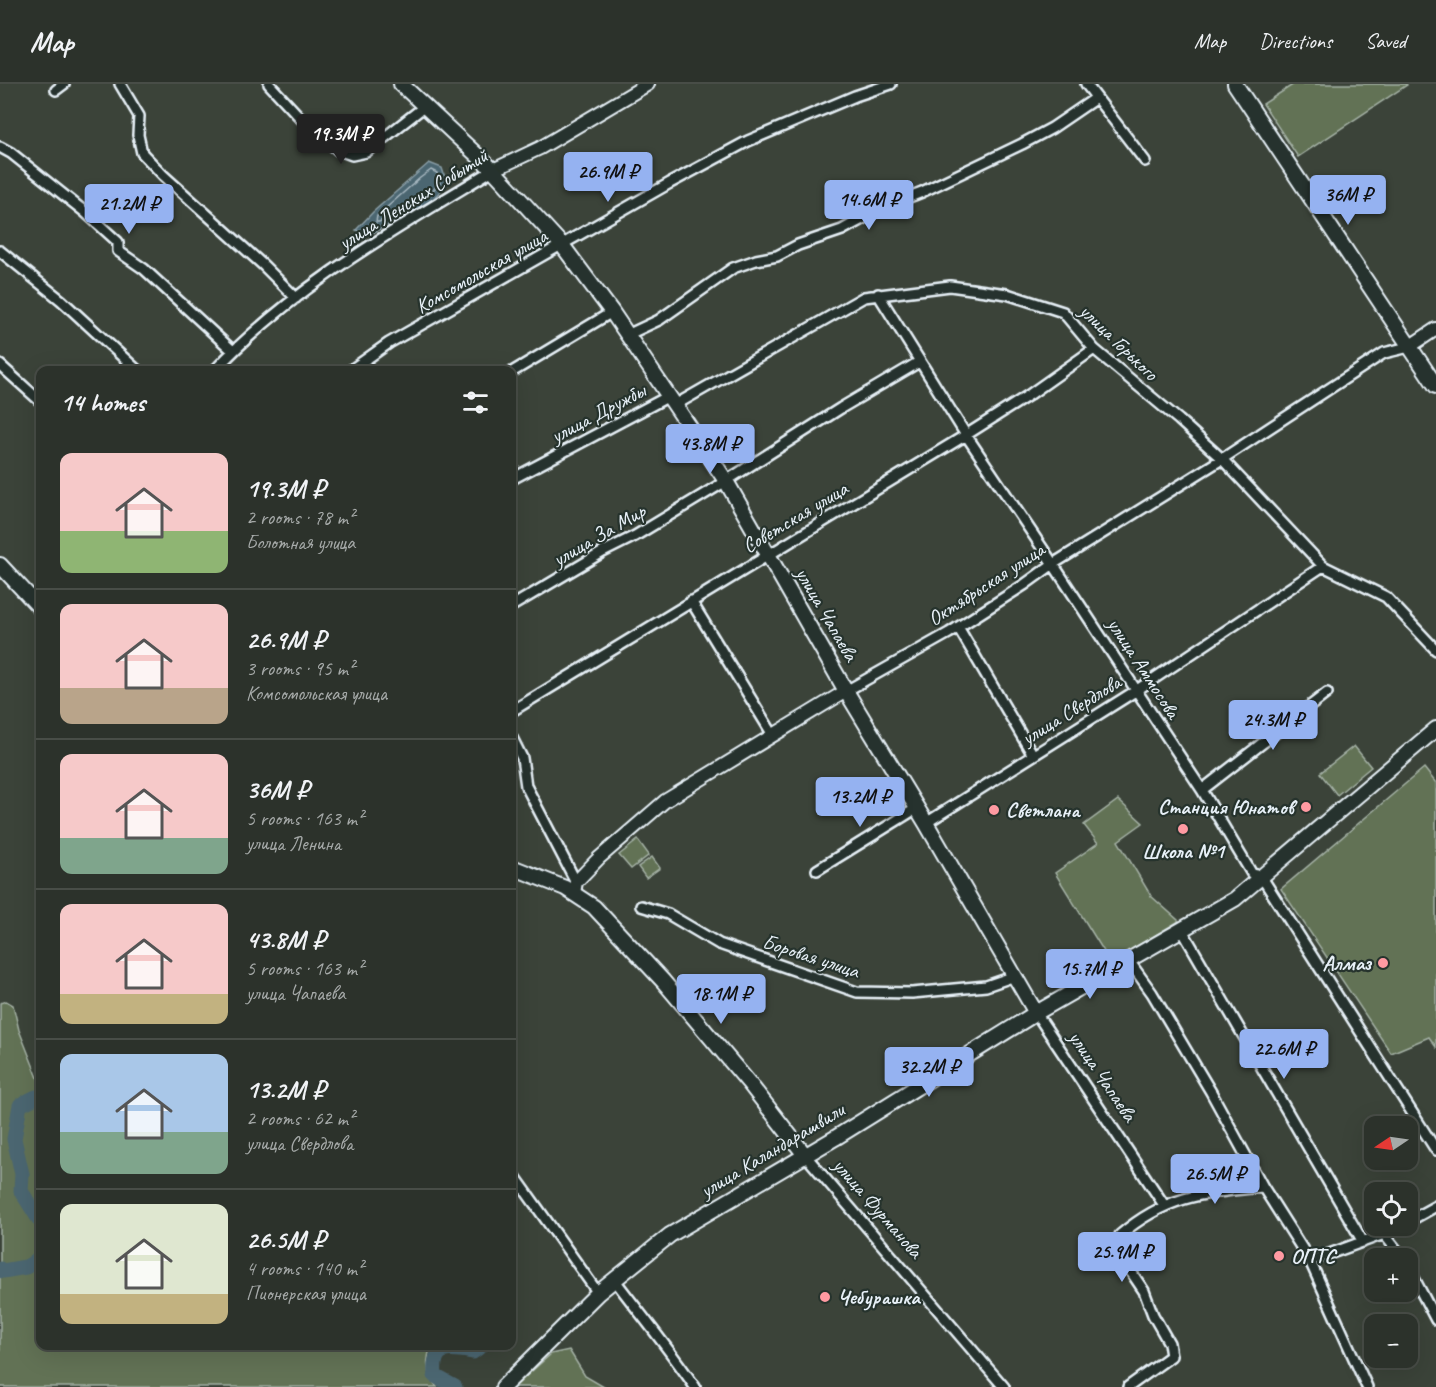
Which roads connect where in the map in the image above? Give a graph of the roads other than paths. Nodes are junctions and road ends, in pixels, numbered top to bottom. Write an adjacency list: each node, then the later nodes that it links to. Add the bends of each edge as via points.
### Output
1 (64, 84): 9 (street)
2 (120, 84): 18 (street, via 139,116 142,153)
3 (269, 84): 11 (street, via 308,125 338,150 352,155 366,152)
4 (401, 84): 11 (main road, улица Чапаева)
5 (648, 84): 14 (street, улица Ленских Событий, via 540,148)
6 (891, 84): 15 (street, Комсомольская улица, via 748,141)
7 (1086, 84): 10 (street)
8 (1235, 84): 22 (main road)
9 (56, 90)
10 (1096, 98): 13 (street); 21 (street, via 1022,144 842,230 777,256 733,268 659,320)
11 (425, 106): 14 (main road, улица Чапаева)
12 (0, 147): 24 (street, via 92,218 118,242 118,251 144,269)
13 (1145, 160)
14 (493, 170): 15 (main road, улица Чапаева); 18 (street, улица Ленских Событий)
15 (562, 245): 19 (main road, улица Чапаева); 29 (street, Комсомольская улица)
16 (0, 251): 27 (street)
17 (878, 294): 23 (street, улица Горького, via 950,286 1007,294 1062,312); 25 (street, улица Аммосова); 33 (street, улица Горького, via 864,297)
18 (296, 298): 24 (street, улица Ленских Событий)
19 (612, 312): 21 (main road, улица Чапаева); 30 (street)
20 (1436, 329): 22 (street, Октябрьская улица)
21 (627, 335): 33 (main road, улица Чапаева)
22 (1409, 347): 31 (main road); 35 (street, Октябрьская улица, via 1384,353)
23 (1094, 349): 34 (street, Советская улица); 35 (street, улица Горького)
24 (233, 351): 28 (street, улица Ленских Событий)
25 (920, 362): 34 (street, улица Аммосова); 37 (street, улица За Мир)
26 (0, 365): 32 (street)
27 (133, 366)
28 (219, 366)
29 (357, 366)
30 (516, 370)
31 (1436, 386)
32 (36, 397)
33 (672, 401): 36 (street, улица Дружбы); 37 (main road, улица Чапаева)
34 (966, 435): 38 (street, Советская улица); 39 (street, улица Аммосова)
35 (1222, 459): 39 (street, Октябрьская улица); 41 (street, улица Горького)
36 (516, 477)
37 (726, 481): 38 (main road, улица Чапаева); 44 (street, улица За Мир)
38 (768, 555): 42 (street, Советская улица); 48 (main road, улица Чапаева)
39 (1053, 564): 45 (street, Октябрьская улица); 47 (street, улица Аммосова)
40 (0, 565): 43 (main road)
41 (1323, 566): 46 (street, улица Горького, via 1386,597); 47 (street, улица Свердлова)
42 (691, 601): 50 (street, Советская улица); 52 (street)
43 (36, 604)
44 (516, 604)
45 (958, 627): 48 (street, Октябрьская улица); 54 (street)
46 (1436, 650)
47 (1137, 690): 54 (street, улица Свердлова); 55 (street, улица Аммосова)
48 (846, 691): 52 (street, Октябрьская улица); 56 (main road, улица Чапаева)
49 (1327, 693): 55 (street)
50 (516, 709)
51 (1436, 729): 60 (main road, улица Каландарашвили)
52 (773, 735): 61 (street, Октябрьская улица, via 665,801 599,858)
53 (516, 746): 61 (street, via 526,786)
54 (1033, 755): 57 (street, улица Свердлова)
55 (1202, 790): 60 (street, улица Аммосова, via 1252,874)
56 (917, 808): 57 (main road, улица Чапаева); 59 (street)
57 (926, 823): 65 (main road, улица Чапаева)
58 (516, 868): 61 (main road, улица Фурманова)
59 (817, 870)
60 (1261, 876): 63 (main road, улица Каландарашвили, via 1234,899); 67 (street, улица Аммосова)
61 (575, 888): 68 (main road, улица Фурманова, via 663,981)
62 (641, 906): 65 (street, Боровая улица, via 668,914 719,944 858,992 912,993 986,986)
63 (1182, 930): 64 (main road, улица Каландарашвили); 76 (street)
64 (1129, 961): 66 (main road, улица Каландарашвили); 70 (street, via 1211,1092)
65 (1015, 976): 66 (main road, улица Чапаева)
66 (1036, 1013): 68 (main road, улица Каландарашвили); 71 (street, улица Чапаева)
67 (1436, 1150)
68 (805, 1155): 79 (main road, улица Каландарашвили, via 670,1234); 85 (street, улица Фурманова)
69 (516, 1178): 81 (street)
70 (1263, 1187): 71 (street, via 1208,1192); 78 (street)
71 (1164, 1205): 86 (street, via 1120,1235 1117,1251 1144,1291 1169,1343 1171,1356)
72 (1436, 1206): 73 (street)
73 (1418, 1216)
74 (1379, 1236): 76 (street)
75 (1386, 1236): 77 (street)
76 (1363, 1242): 78 (street)
77 (1395, 1248)
78 (1310, 1261): 87 (street)
79 (614, 1279): 81 (main road, улица Каландарашвили); 84 (street)
80 (1418, 1286): 82 (street)
81 (598, 1293): 83 (main road, улица Каландарашвили)
82 (1436, 1320)
83 (502, 1387)
84 (695, 1387)
85 (1004, 1387)
86 (1128, 1387)
87 (1367, 1387)

